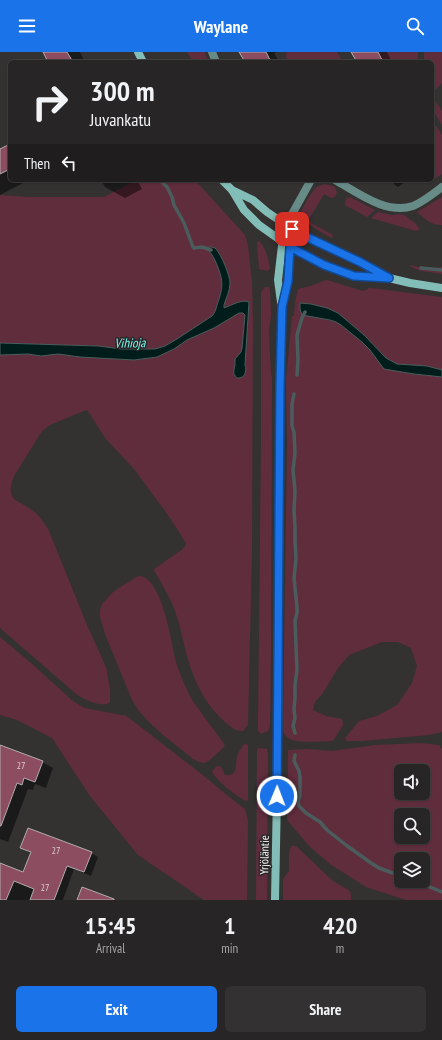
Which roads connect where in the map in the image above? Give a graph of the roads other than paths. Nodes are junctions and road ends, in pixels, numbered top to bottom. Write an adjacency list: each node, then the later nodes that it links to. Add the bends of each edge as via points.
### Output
1 (224, 182): 5 (main road)
2 (311, 182): 6 (street)
3 (339, 182): 4 (street, via 392,208 413,206)
4 (442, 188)
5 (232, 190): 6 (main road, via 253,200); 7 (main road, via 244,210)
6 (286, 225): 7 (main road, Yrjöläntie); 8 (main road, Yrjöläntie); 9 (main road)
7 (282, 241): 8 (main road); 11 (main road, Yrjöläntie, via 278,280)
8 (290, 247): 9 (main road, via 324,265 354,276); 11 (main road, Yrjöläntie, via 288,281)
9 (389, 278): 10 (main road)
10 (442, 288)
11 (282, 307): 12 (main road, Yrjöläntie)
12 (275, 900)

